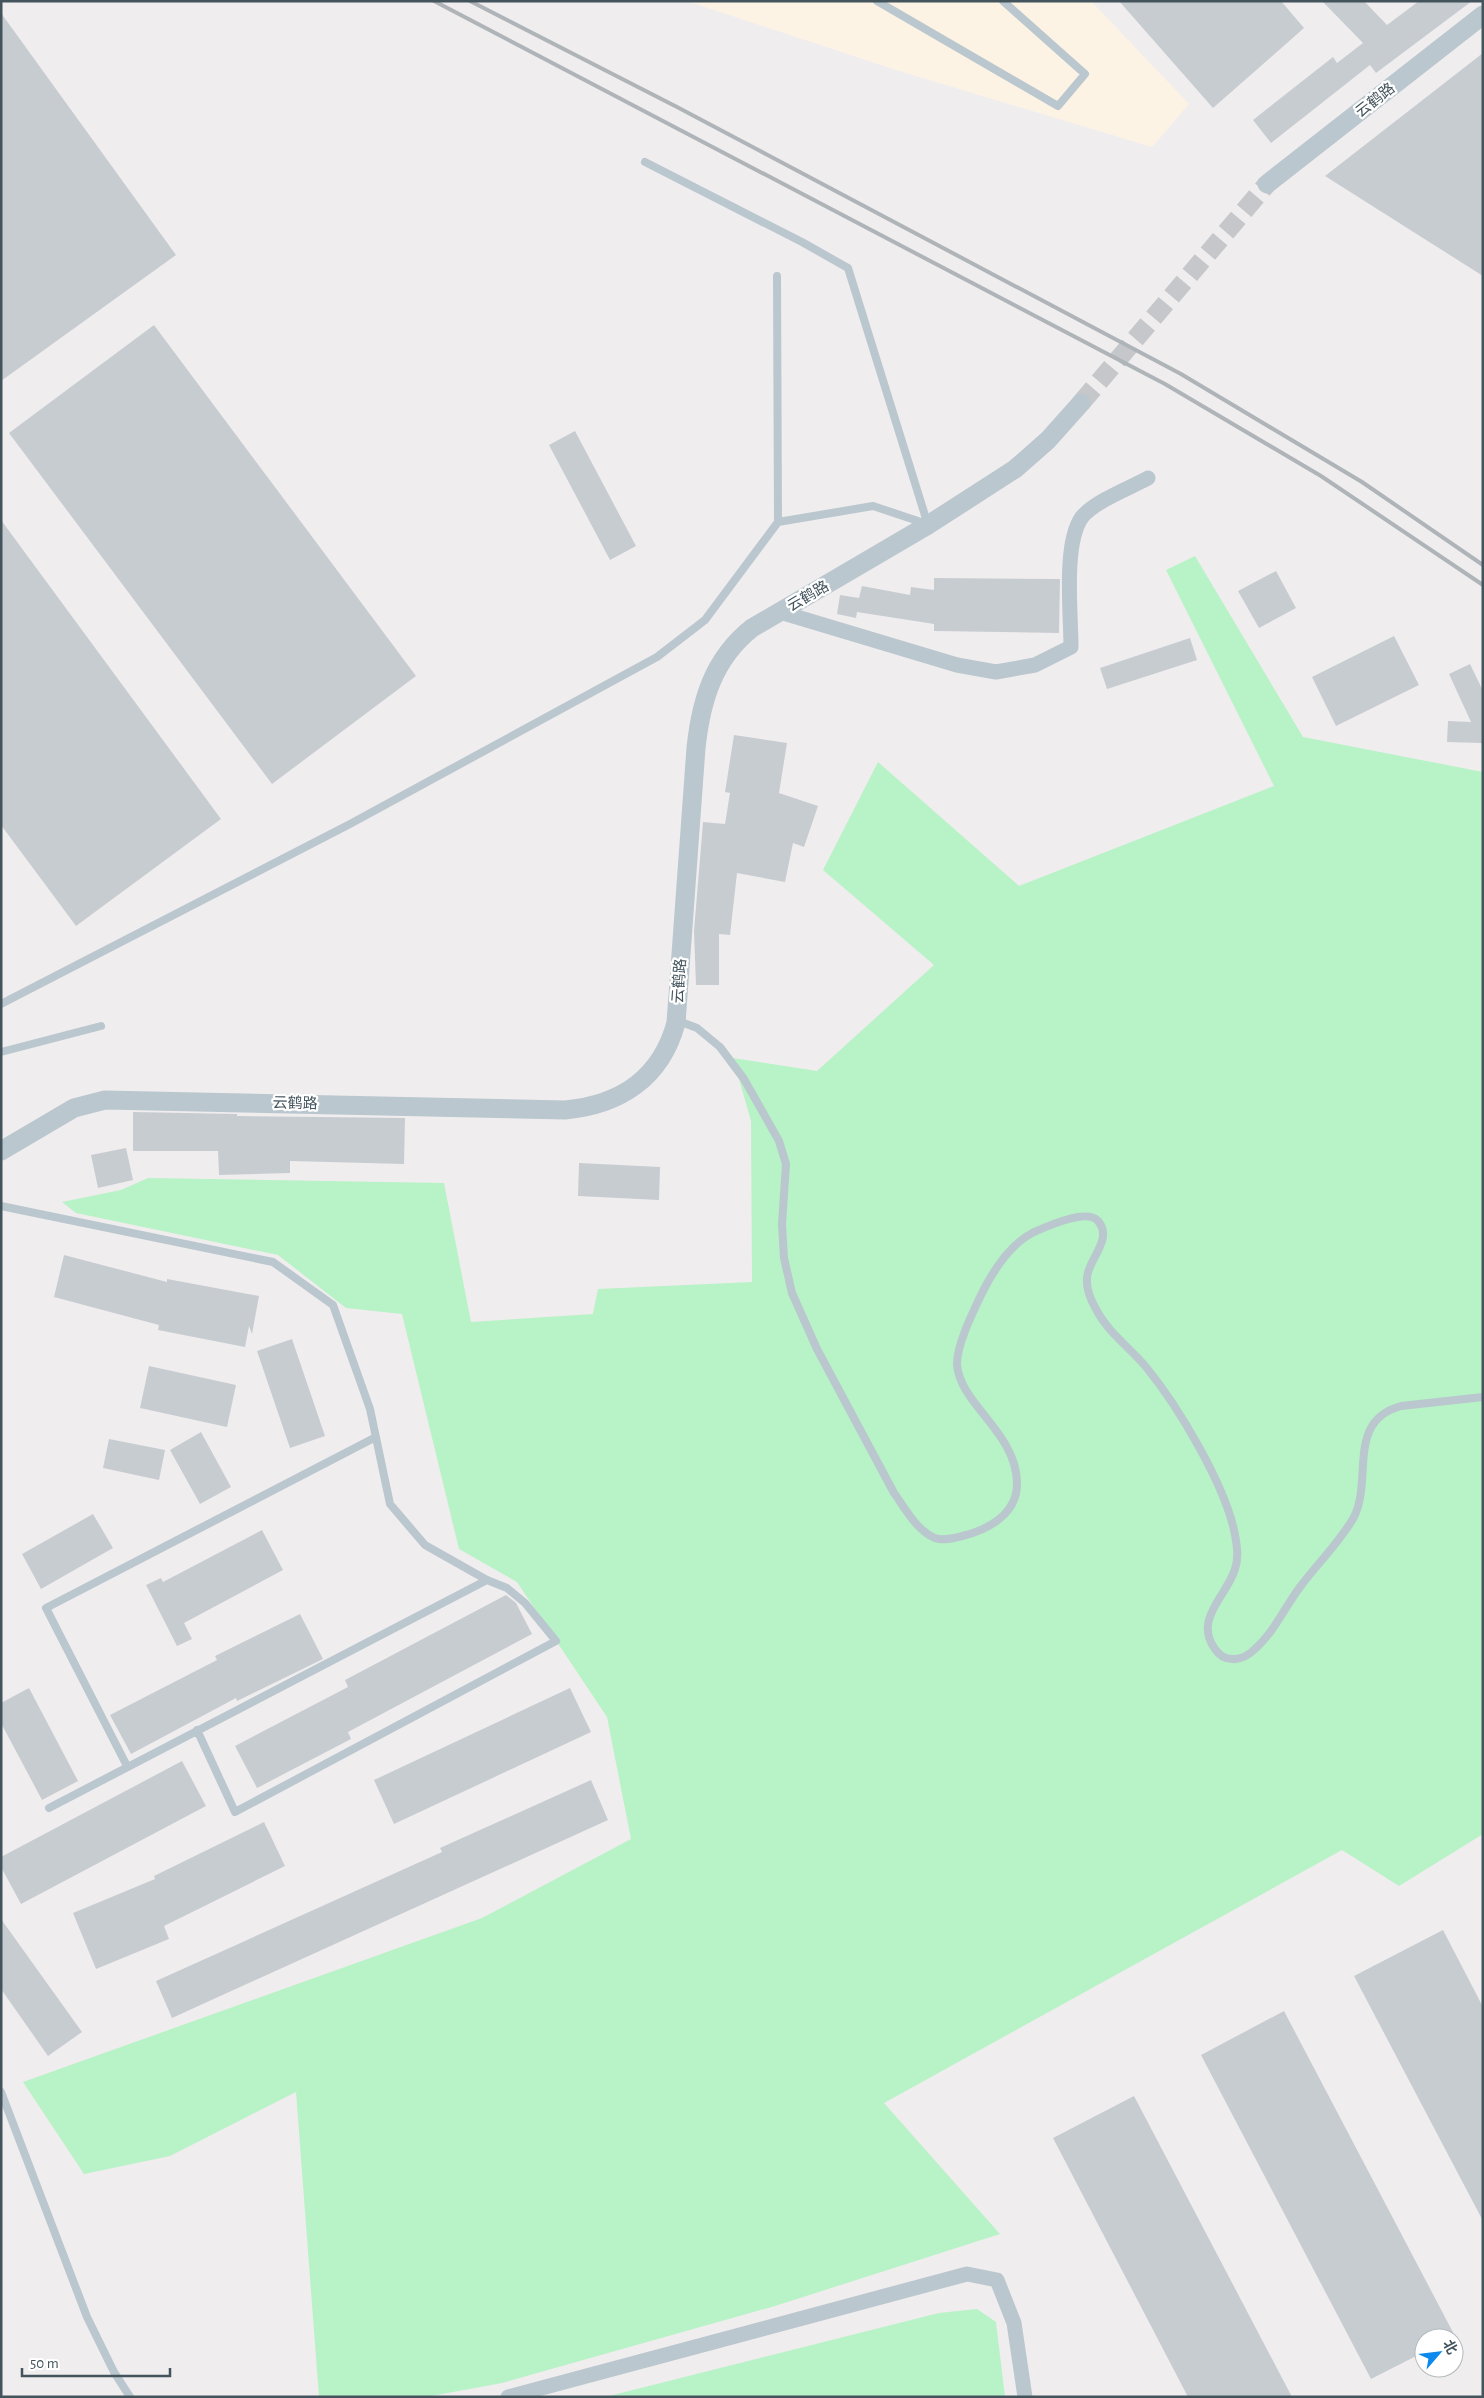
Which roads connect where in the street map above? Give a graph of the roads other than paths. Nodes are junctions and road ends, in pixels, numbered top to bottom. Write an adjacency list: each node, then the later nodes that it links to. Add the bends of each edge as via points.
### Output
1 (877, 1): 2 (lane, via 1058,106 1085,74)
2 (1003, 1)
3 (1483, 15): 5 (street, 云鹤路)
4 (645, 162): 10 (lane, via 848,268)
5 (1267, 184)
6 (777, 276): 9 (lane)
7 (1081, 403): 10 (street, 云鹤路, via 1048,440 1015,469)
8 (1148, 478): 11 (street, via 1094,507 1082,517 1070,546 1071,646 1035,664 996,672 957,665)
9 (778, 522): 10 (lane, via 873,506); 12 (lane, via 705,620 657,658 350,824)
10 (928, 525): 11 (street, 云鹤路)
11 (780, 612): 13 (street, 云鹤路, via 752,628 716,668 699,722)
12 (1, 1004)
13 (676, 1020): 16 (street, 云鹤路, via 665,1054 639,1083 608,1102 591,1108 106,1100 74,1108); 18 (lane, via 697,1028 720,1047 744,1079 775,1132 786,1164 782,1224 784,1258 796,1306 894,1493 912,1518 935,1538 958,1537 994,1523 1009,1510 1016,1492 1016,1471 1009,1450 967,1391 958,1371 958,1355 976,1305 996,1268 1018,1243 1037,1231 1080,1216 1095,1219 1102,1230 1100,1247 1087,1276 1094,1307 1170,1400 1212,1474 1230,1516 1237,1544 1236,1564 1207,1626 1211,1643 1224,1657 1245,1656 1262,1642 1297,1590 1351,1522 1359,1500 1366,1441 1376,1420 1401,1406)
14 (101, 1026): 15 (lane)
15 (1, 1052)
16 (1, 1151)
17 (1, 1206): 19 (lane, via 273,1262 333,1306 370,1409)
18 (1483, 1397)
19 (376, 1437): 20 (lane, via 390,1504 425,1545); 22 (lane, via 46,1608)
20 (487, 1580): 21 (lane); 21 (lane, via 508,1588 525,1603 556,1641 235,1812)
21 (197, 1730): 22 (lane)
22 (127, 1766): 23 (lane)
23 (49, 1808)
24 (1, 2092): 25 (lane, via 87,2317)
25 (130, 2397)
26 (508, 2397): 27 (street, via 967,2274 997,2280 1014,2323)
27 (1025, 2397)

